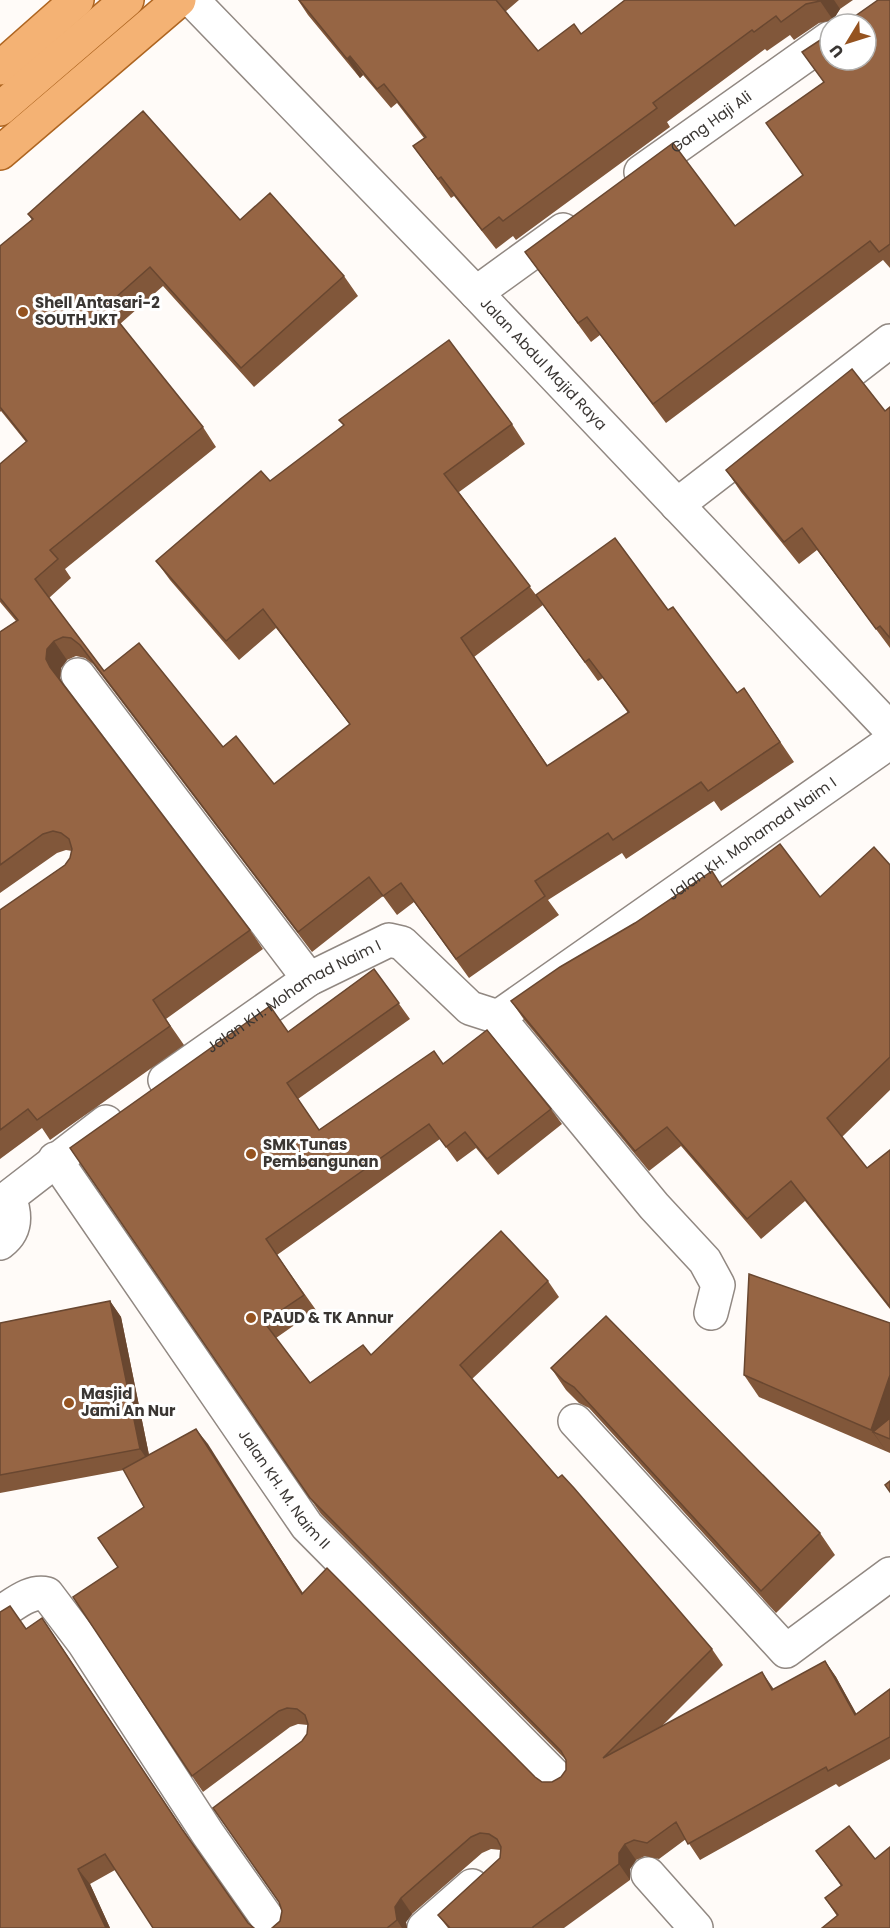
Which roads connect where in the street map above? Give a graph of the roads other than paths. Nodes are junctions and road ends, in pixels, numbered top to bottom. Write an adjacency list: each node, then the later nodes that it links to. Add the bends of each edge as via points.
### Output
1 (46, 0): 6 (main road)
2 (77, 0): 8 (main road)
3 (127, 0): 9 (main road)
4 (179, 0): 10 (main road)
5 (192, 0): 13 (street, Jalan Abdul Majid Raya)
6 (0, 40)
7 (818, 47): 11 (street, Gang Haji Ali)
8 (0, 68)
9 (0, 109)
10 (0, 153)
11 (616, 190)
12 (588, 211): 13 (street)
13 (476, 293): 15 (street, Jalan Abdul Majid Raya)
14 (890, 341): 15 (street)
15 (677, 505): 17 (street, Jalan Abdul Majid Raya)
16 (78, 675): 19 (street)
17 (890, 729)
18 (890, 742): 20 (street, Jalan KH. Mohamad Naim I)
19 (309, 979): 20 (street, Jalan KH. Mohamad Naim I, via 384,941 397,940 470,1008); 21 (street, Jalan KH. Mohamad Naim I)
20 (498, 1017): 24 (street, via 654,1206 705,1261 718,1285)
21 (54, 1159): 22 (street, Jalan KH. Mohamad Naim I); 28 (street, Jalan KH. M. Naim II, via 307,1526)
22 (4, 1190): 23 (street, Jalan KH. Mohamad Naim I, via 14,1219 7,1238)
23 (0, 1243)
24 (711, 1313)
25 (574, 1421): 26 (street, via 786,1651)
26 (890, 1574)
27 (0, 1613): 32 (street, via 28,1595 47,1594 209,1811 208,1834)
28 (559, 1780)
29 (494, 1867): 31 (street)
30 (648, 1874): 33 (street)
31 (432, 1926)
32 (274, 1928)
33 (696, 1928)

